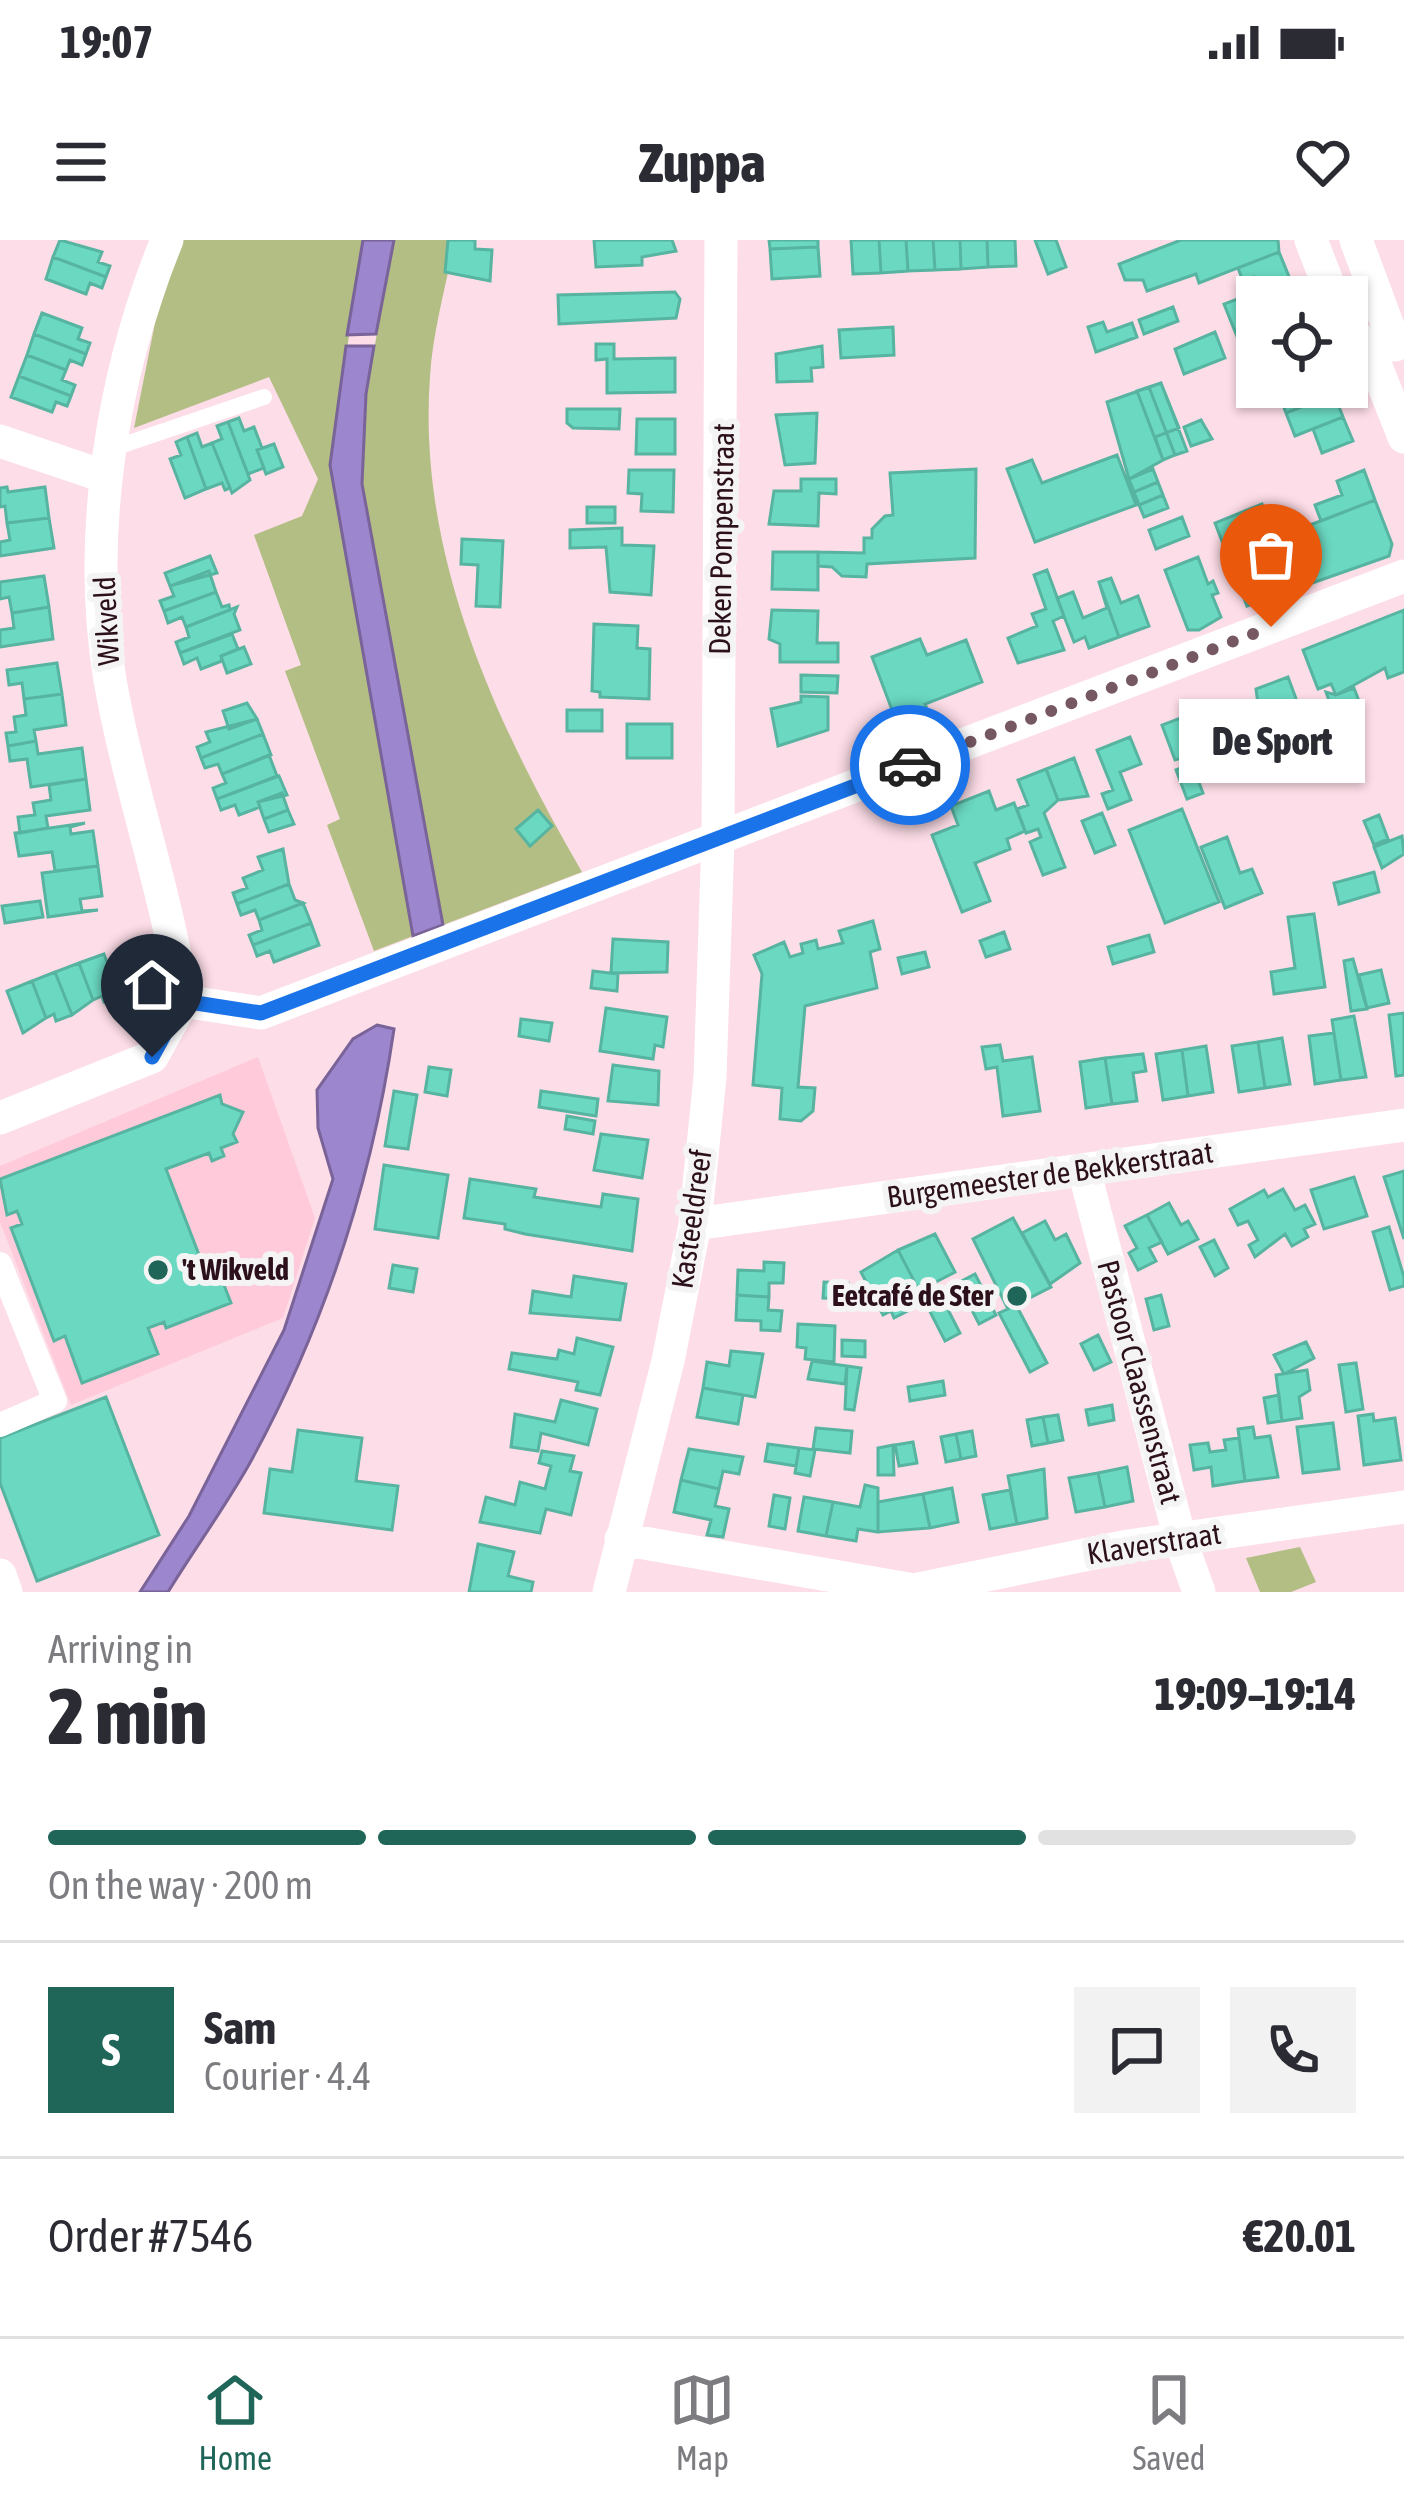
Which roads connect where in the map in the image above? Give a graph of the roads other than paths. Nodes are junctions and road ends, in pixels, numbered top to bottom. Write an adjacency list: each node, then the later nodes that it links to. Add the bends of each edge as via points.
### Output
1 (166, 240): 10 (street, Wikveld)
2 (721, 240): 12 (street, Deken Pompenstraat)
3 (1311, 240): 5 (street)
4 (1356, 240): 6 (street)
5 (1325, 276)
6 (1378, 341): 8 (street)
7 (264, 397): 10 (lane)
8 (1404, 436)
9 (0, 441): 10 (street)
10 (108, 463): 13 (street, Wikveld, via 103,584 110,677)
11 (1404, 576): 12 (street)
12 (718, 838): 13 (street, via 261,1013); 17 (street, Kasteeldreef, via 710,1077)
13 (183, 1001): 14 (street, via 152,1057)
14 (0, 1118)
15 (1404, 1125): 16 (street, Burgemeester de Bekkerstraat)
16 (1083, 1162): 17 (street, Burgemeester de Bekkerstraat); 22 (street, Pastoor Claassenstraat)
17 (695, 1224): 21 (street, Kasteeldreef, via 668,1361)
18 (0, 1264): 19 (street, via 55,1401)
19 (0, 1425)
20 (1404, 1507): 22 (street, Klaverstraat)
21 (611, 1537): 24 (street, Klaverstraat); 26 (street, Kasteeldreef)
22 (1180, 1539): 24 (street, Klaverstraat); 27 (street, Pastoor Claassenstraat)
23 (0, 1575): 25 (street)
24 (915, 1591)
25 (6, 1592)
26 (609, 1592)
27 (1199, 1592)

